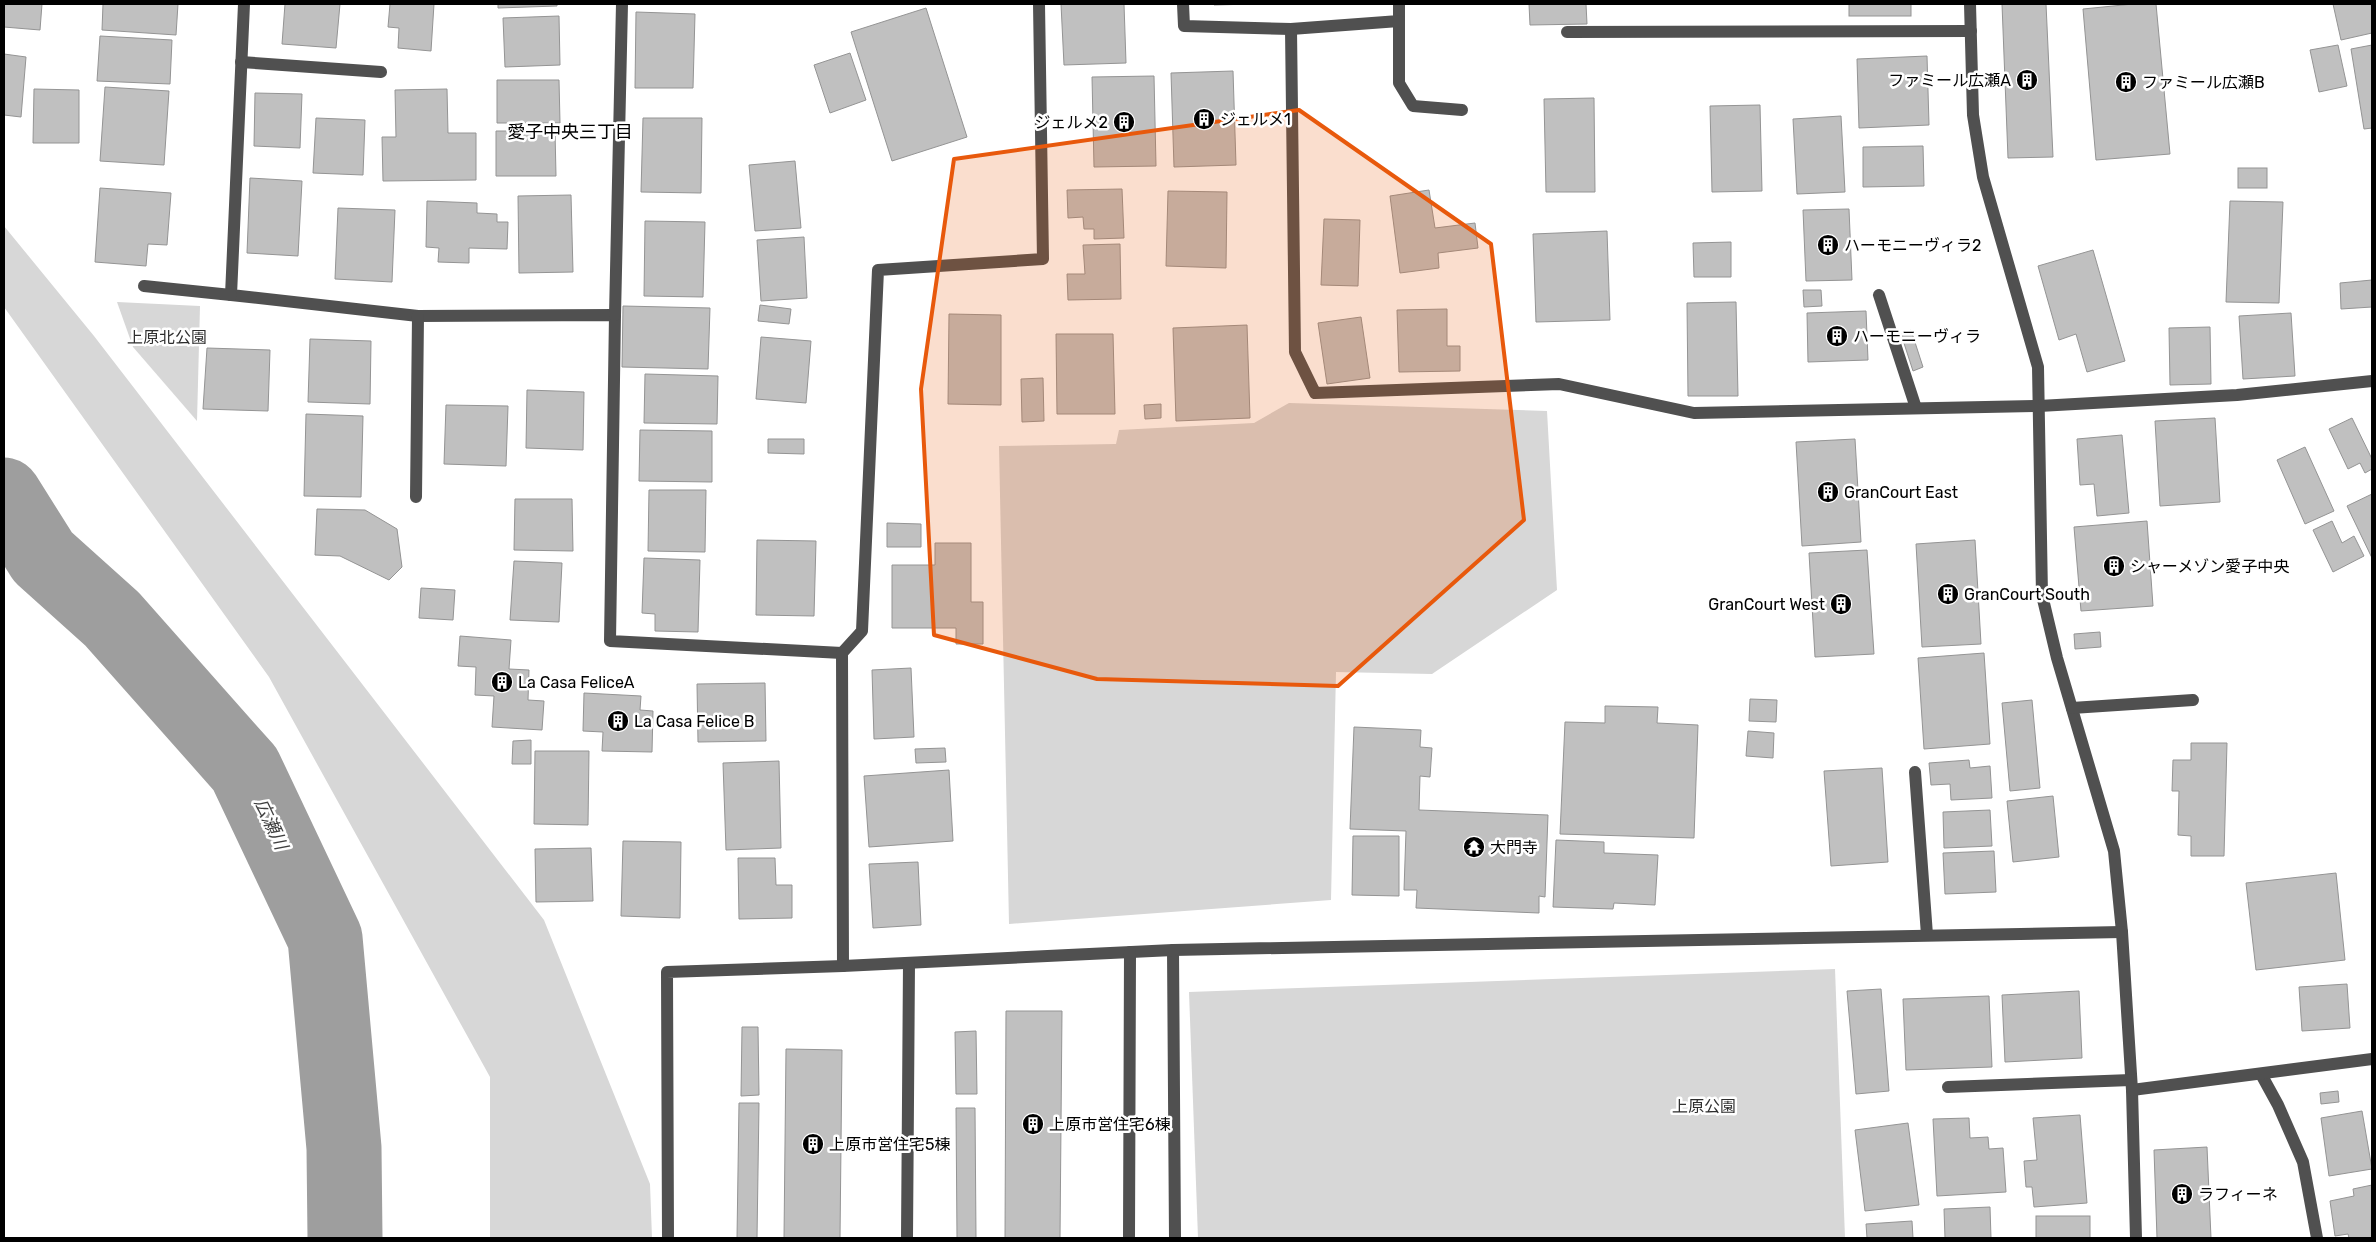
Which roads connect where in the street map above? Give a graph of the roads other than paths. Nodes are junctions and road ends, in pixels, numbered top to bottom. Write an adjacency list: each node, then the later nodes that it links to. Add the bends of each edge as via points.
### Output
1 (244, 4): 11 (street)
2 (622, 4): 18 (street)
3 (1039, 4): 23 (street, via 1042,259 878,270 862,631)
4 (1183, 4): 8 (street, via 1184,26)
5 (1399, 4): 7 (street)
6 (1970, 4): 9 (street)
7 (1399, 21): 8 (street); 13 (street, via 1399,83 1413,106)
8 (1291, 29): 21 (street, via 1295,352 1316,393 1560,384 1694,413)
9 (1971, 31): 10 (street); 20 (street, via 1973,115 1983,177 2038,367)
10 (1567, 32)
11 (241, 62): 12 (street); 15 (street)
12 (380, 72)
13 (1462, 110)
14 (144, 286): 15 (street)
15 (231, 295): 17 (street)
16 (1879, 295): 21 (street)
17 (418, 316): 18 (street); 22 (street)
18 (615, 316): 23 (street, via 610,641)
19 (2372, 381): 20 (street, via 2237,395)
20 (2039, 406): 21 (street); 25 (street, via 2042,596)
21 (1916, 408)
22 (416, 497)
23 (842, 653): 32 (street)
24 (2193, 700): 25 (street)
25 (2072, 708): 27 (street, via 2114,851)
26 (1915, 772): 28 (street)
27 (2122, 932): 28 (street); 35 (street)
28 (1927, 935): 29 (street)
29 (1173, 950): 30 (street); 40 (street)
30 (1130, 952): 31 (street); 39 (street)
31 (910, 963): 32 (street); 38 (street)
32 (843, 966): 37 (street, via 667,972)
33 (2372, 1059): 34 (street)
34 (2261, 1074): 35 (street); 42 (street, via 2303,1162)
35 (2131, 1085): 36 (street); 41 (street)
36 (1948, 1087)
37 (668, 1238)
38 (907, 1238)
39 (1129, 1238)
40 (1176, 1238)
41 (2136, 1238)
42 (2317, 1238)

